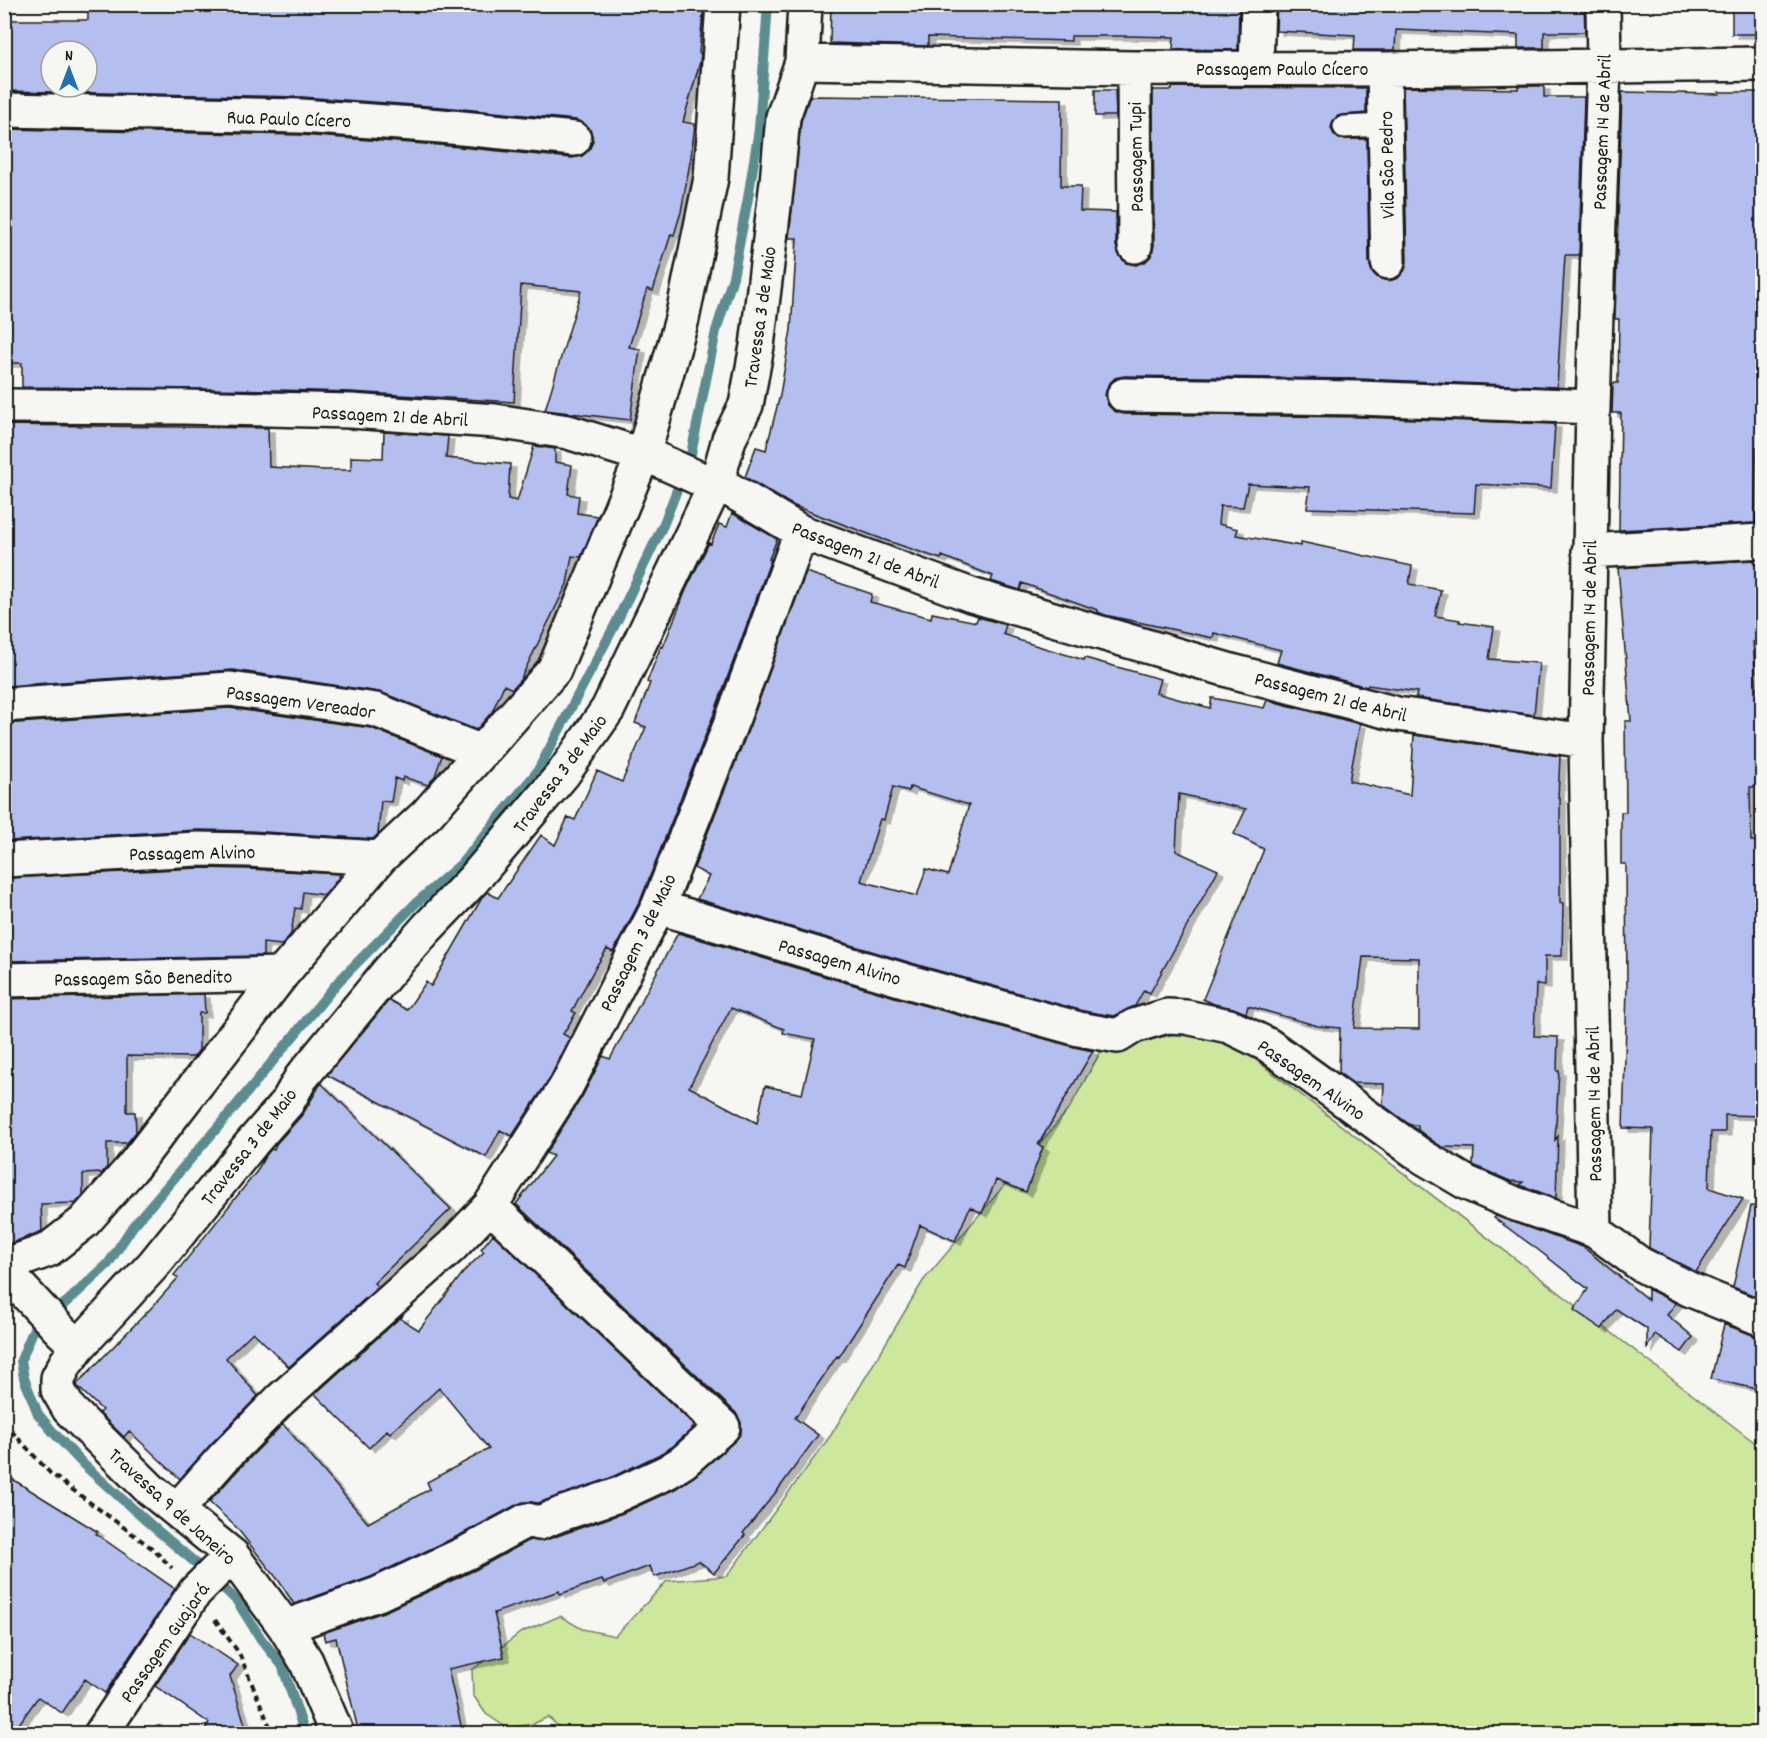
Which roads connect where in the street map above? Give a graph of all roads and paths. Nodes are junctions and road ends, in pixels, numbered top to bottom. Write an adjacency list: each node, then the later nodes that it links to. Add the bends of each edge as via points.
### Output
1 (723, 4): 20 (street, via 711,178)
2 (805, 4): 5 (street, Travessa 3 de Maio)
3 (1258, 4): 8 (street)
4 (1603, 4): 7 (street, Passagem 14 de Abril)
5 (802, 62): 9 (street, Passagem Paulo Cícero); 21 (street, Travessa 3 de Maio, via 783,117 757,346 746,405)
6 (1762, 64): 7 (street, Passagem Paulo Cícero)
7 (1604, 65): 10 (street, Passagem Paulo Cícero); 19 (street, Passagem 14 de Abril)
8 (1256, 67): 9 (street, Passagem Paulo Cícero); 10 (street, Passagem Paulo Cícero)
9 (1134, 68): 15 (street, Passagem Tupi)
10 (1383, 69): 12 (street, Vila São Pedro)
11 (4, 110): 14 (street, Rua Paulo Cícero, via 301,116)
12 (1385, 125): 13 (lane); 16 (street, Vila São Pedro)
13 (1344, 127)
14 (573, 139)
15 (1136, 246)
16 (1388, 262)
17 (1125, 395): 19 (street)
18 (4, 406): 20 (street, Passagem 21 de Abril, via 351,411 495,421 568,432)
19 (1593, 407): 24 (street, Passagem 14 de Abril)
20 (651, 458): 21 (street, Passagem 21 de Abril); 27 (street, via 554,670)
21 (712, 482): 22 (street, Passagem 21 de Abril); 37 (street, Travessa 3 de Maio, via 608,709 563,774 474,880 388,972 301,1078 287,1103 154,1264)
22 (801, 532): 26 (street, Passagem 21 de Abril, via 971,595 1235,672 1397,714); 30 (street, Passagem 3 de Maio)
23 (1762, 542): 24 (street)
24 (1589, 551): 26 (street, Passagem 14 de Abril)
25 (4, 705): 27 (street, Passagem Vereador, via 230,689 376,710)
26 (1586, 741): 34 (street, Passagem 14 de Abril)
27 (482, 752): 28 (street, via 427,814)
28 (380, 858): 29 (street, Passagem Alvino, via 197,849); 31 (street)
29 (4, 860)
30 (658, 907): 33 (street, Passagem 3 de Maio, via 566,1087); 34 (street, Passagem Alvino, via 1079,1029 1118,1036 1134,1026 1167,1016 1228,1026 1268,1045 1423,1157 1467,1183)
31 (282, 974): 32 (street, Passagem São Benedito); 35 (street, via 131,1169 84,1222 48,1250)
32 (4, 980)
33 (490, 1206): 39 (street, Passagem 3 de Maio, via 452,1246 280,1400); 42 (street, via 723,1427 683,1462 615,1496 539,1523 527,1521 378,1594)
34 (1595, 1231): 36 (street, Passagem Alvino, via 1640,1264)
35 (5, 1269): 37 (street)
36 (1762, 1319)
37 (69, 1339): 39 (street, Travessa 9 de Janeiro, via 58,1390 69,1409 150,1489)
38 (4, 1424): 41 (path, via 50,1473 153,1549)
39 (177, 1510): 40 (street, Travessa 9 de Janeiro)
40 (228, 1559): 41 (street, Passagem Guajará); 42 (street, Travessa 9 de Janeiro)
41 (195, 1592): 43 (street, Passagem Guajará); 44 (path, via 239,1653)
42 (285, 1627): 45 (street, Travessa 9 de Janeiro, via 306,1661)
43 (101, 1734)
44 (273, 1734)
45 (337, 1734)

